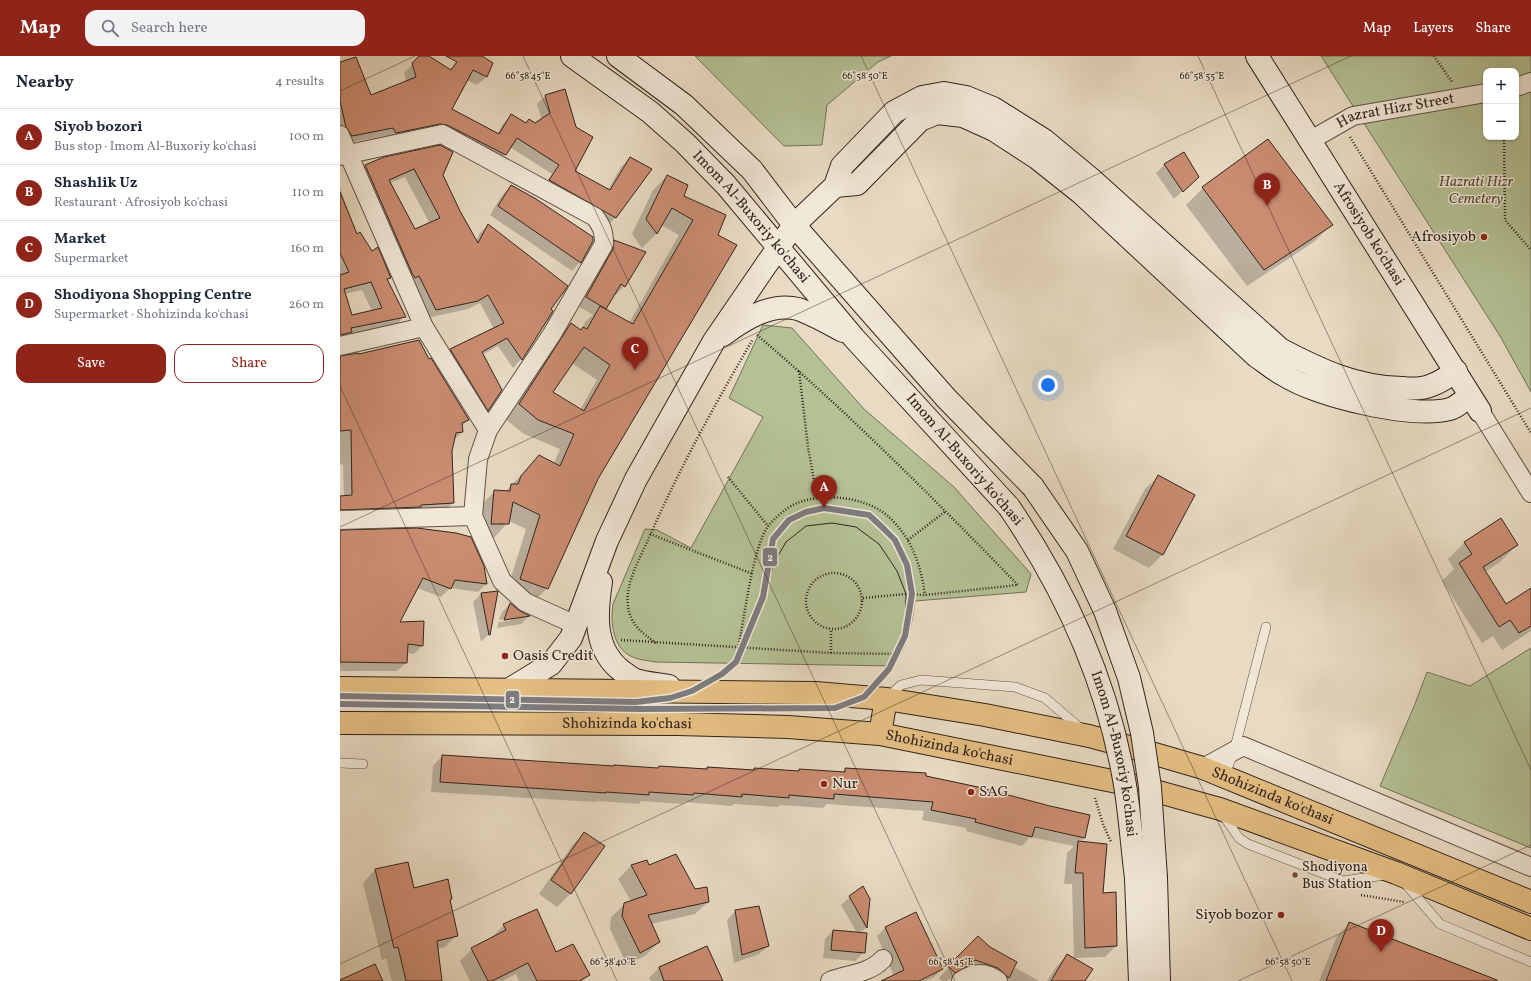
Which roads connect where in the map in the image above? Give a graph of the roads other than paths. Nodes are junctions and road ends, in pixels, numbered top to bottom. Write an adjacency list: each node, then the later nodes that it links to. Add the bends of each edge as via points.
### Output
1 (572, 56): 12 (street, Imom Al-Buxoriy ko'chasi, via 650,112 685,143 726,186)
2 (618, 56): 11 (street, Imom Al-Buxoriy ko'chasi, via 684,105 726,144 752,170)
3 (1257, 56): 8 (street, Afrosiyob ko'chasi)
4 (1531, 82): 5 (street)
5 (1519, 86)
6 (1483, 94): 8 (street, Hazrat Hizr Street, via 1353,116)
7 (340, 135): 9 (street)
8 (1311, 140): 17 (street, Afrosiyob ko'chasi)
9 (344, 155): 13 (street); 19 (street, via 442,134 595,217 600,223 604,232 604,244 552,334)
10 (835, 186): 11 (street); 17 (street, via 842,166 894,112 922,97 944,93 966,97 993,108 1044,140 1280,349 1342,379 1378,388 1412,389 1432,386); 18 (street, via 857,184 920,120 937,112 963,116 994,130 1037,158 1081,193 1256,356 1284,376 1335,396 1396,409 1450,409)
11 (794, 225): 12 (street); 40 (street, Imom Al-Buxoriy ko'chasi, bridge, via 946,398 1033,487 1077,551 1105,611 1127,671 1142,733 1148,780)
12 (779, 249): 14 (street, Imom Al-Buxoriy ko'chasi); 15 (street)
13 (424, 327): 16 (street); 19 (street)
14 (854, 338): 15 (street, via 806,312 781,308 738,323); 40 (street, Imom Al-Buxoriy ko'chasi, bridge, via 1010,507 1043,558 1080,631 1103,694)
15 (714, 341): 23 (street, via 636,479)
16 (340, 346)
17 (1456, 371): 18 (street, Afrosiyob ko'chasi)
18 (1475, 403): 20 (street)
19 (488, 430): 21 (street, via 478,459)
20 (1531, 493)
21 (473, 516): 22 (street); 24 (street, via 502,581 525,602)
22 (340, 520)
23 (606, 541): 24 (street); 28 (street, via 597,620 606,654 617,667 633,678)
24 (576, 625): 27 (street, via 571,638 551,664)
25 (1266, 627): 33 (lane)
26 (340, 688): 27 (main road, Shohizinda ko'chasi)
27 (510, 689): 28 (main road, Shohizinda ko'chasi)
28 (692, 691): 29 (main road, Shohizinda ko'chasi, via 816,693)
29 (886, 699): 31 (main road); 32 (main road, Shohizinda ko'chasi, via 985,715); 32 (lane, via 902,685 921,680 1015,688 1045,698)
30 (340, 723): 31 (main road, Shohizinda ko'chasi, via 669,724)
31 (880, 734): 39 (main road, Shohizinda ko'chasi, via 1137,786 1220,809)
32 (1089, 736): 36 (main road, Shohizinda ko'chasi)
33 (1234, 751): 36 (street); 37 (lane); 38 (street, via 1243,746)
34 (340, 763): 35 (lane)
35 (363, 764)
36 (1203, 768): 37 (main road, Shohizinda ko'chasi)
37 (1224, 777): 41 (main road, Shohizinda ko'chasi)
38 (1531, 868)
39 (1396, 873): 42 (main road, Shohizinda ko'chasi); 44 (lane, via 1440,924)
40 (1146, 878): 48 (street, Imom Al-Buxoriy ko'chasi); 49 (street, Imom Al-Buxoriy ko'chasi)
41 (1531, 902)
42 (1531, 928)
43 (883, 959): 45 (street, via 872,968)
44 (1531, 962)
45 (830, 981)
46 (961, 981): 47 (street, via 968,976 981,973)
47 (998, 981)
48 (1140, 981)
49 (1159, 981)

